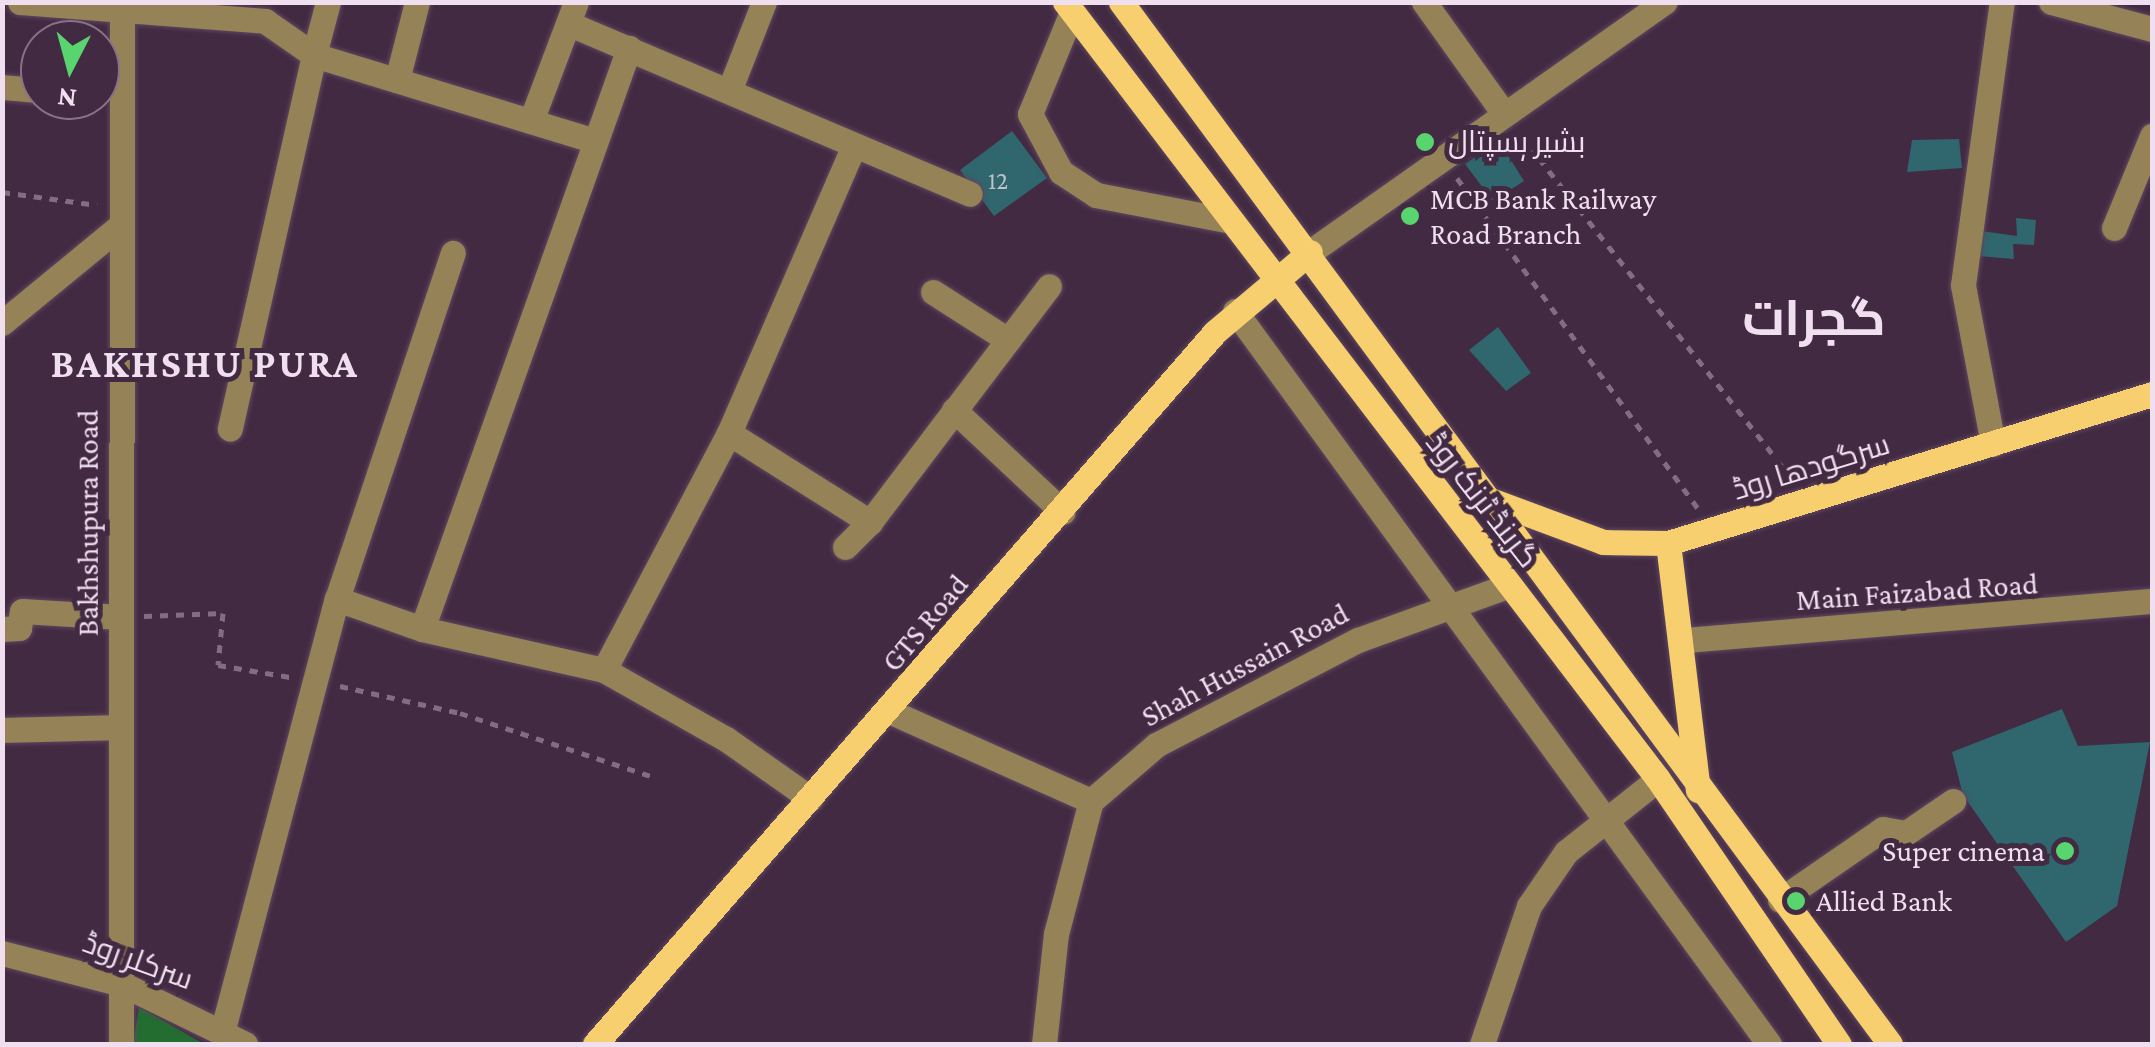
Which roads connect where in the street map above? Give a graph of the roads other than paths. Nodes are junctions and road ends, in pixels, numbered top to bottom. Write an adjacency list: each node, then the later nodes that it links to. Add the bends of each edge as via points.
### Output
1 (20, 2): 10 (street)
2 (328, 2): 16 (street)
3 (417, 2): 17 (street)
4 (764, 2): 18 (street)
5 (1121, 2): 31 (main road, گرینڈ ٹرنک روڈ)
6 (1424, 2): 19 (street)
7 (1665, 2): 19 (street)
8 (2002, 2): 42 (street, via 1963,285)
9 (2051, 2): 14 (street)
10 (122, 7): 12 (street)
11 (1068, 7): 28 (main road, گرینڈ ٹرنک روڈ); 28 (street, via 1030,114 1062,172 1096,195)
12 (267, 12): 16 (street)
13 (574, 14): 15 (street); 21 (street)
14 (2152, 29)
15 (629, 48): 18 (street); 23 (street)
16 (314, 55): 17 (street); 40 (street)
17 (397, 80): 21 (street)
18 (731, 86): 24 (street)
19 (1502, 111): 31 (street)
20 (113, 120): 27 (street, Bakhshupura Road)
21 (531, 121): 23 (street)
22 (2152, 136): 25 (street)
23 (596, 141): 54 (street)
24 (854, 146): 26 (street); 41 (street)
25 (2145, 174): 29 (street)
26 (970, 194)
27 (120, 217): 36 (street); 52 (street, Bakhshupura Road)
28 (1226, 220): 32 (main road, گرینڈ ٹرنک روڈ)
29 (2114, 228)
30 (454, 252): 49 (street)
31 (1310, 252): 32 (main road, GTS Road); 43 (main road, گرینڈ ٹرنک روڈ)
32 (1272, 280): 35 (main road, GTS Road); 48 (main road, گرینڈ ٹرنک روڈ)
33 (1050, 286): 37 (street)
34 (933, 292): 37 (street)
35 (1235, 312): 44 (main road, GTS Road); 51 (street)
36 (2, 324)
37 (1008, 340): 39 (street)
38 (2152, 394): 42 (main road, سرگودھا روڈ)
39 (954, 410): 44 (street); 45 (street)
40 (230, 430)
41 (729, 433): 45 (street); 56 (street)
42 (1993, 444): 46 (main road, سرگودھا روڈ)
43 (1488, 499): 46 (main road, سرگودھا روڈ, via 1603,542); 61 (main road, گرینڈ ٹرنک روڈ)
44 (1063, 512): 57 (main road, GTS Road)
45 (870, 522): 47 (street)
46 (1668, 542): 55 (main road)
47 (845, 546)
48 (1507, 586): 51 (street, Shah Hussain Road); 60 (main road, گرینڈ ٹرنک روڈ)
49 (337, 599): 54 (street); 69 (street)
50 (2152, 600): 55 (street, Main Faizabad Road)
51 (1453, 606): 63 (street, Shah Hussain Road, via 1358,640 1156,745); 65 (street)
52 (121, 617): 53 (street, via 22,611 19,628); 58 (street, Bakhshupura Road)
53 (2, 629)
54 (422, 629): 56 (street)
55 (1686, 640): 61 (main road)
56 (604, 670): 62 (street, via 726,738)
57 (891, 712): 62 (main road, GTS Road); 63 (street)
58 (121, 727): 59 (street); 68 (street, Bakhshupura Road)
59 (2, 730)
60 (1658, 780): 65 (street); 76 (main road, گرینڈ ٹرنک روڈ)
61 (1698, 791): 66 (main road, گرینڈ ٹرنک روڈ)
62 (810, 798): 72 (main road, GTS Road)
63 (1091, 801): 73 (street, via 1056,934)
64 (1953, 801): 66 (street, via 1906,833 1883,829)
65 (1609, 818): 74 (street, via 1566,852 1530,906); 75 (street)
66 (1780, 900): 77 (main road, گرینڈ ٹرنک روڈ)
67 (2, 952): 68 (street, سرکلر روڈ)
68 (122, 984): 69 (street, سرکلر روڈ); 70 (street, Bakhshupura Road)
69 (222, 1028): 71 (street, سرکلر روڈ)
70 (121, 1044)
71 (245, 1044)
72 (595, 1044)
73 (1044, 1044)
74 (1482, 1044)
75 (1769, 1044)
76 (1839, 1044)
77 (1890, 1044)

